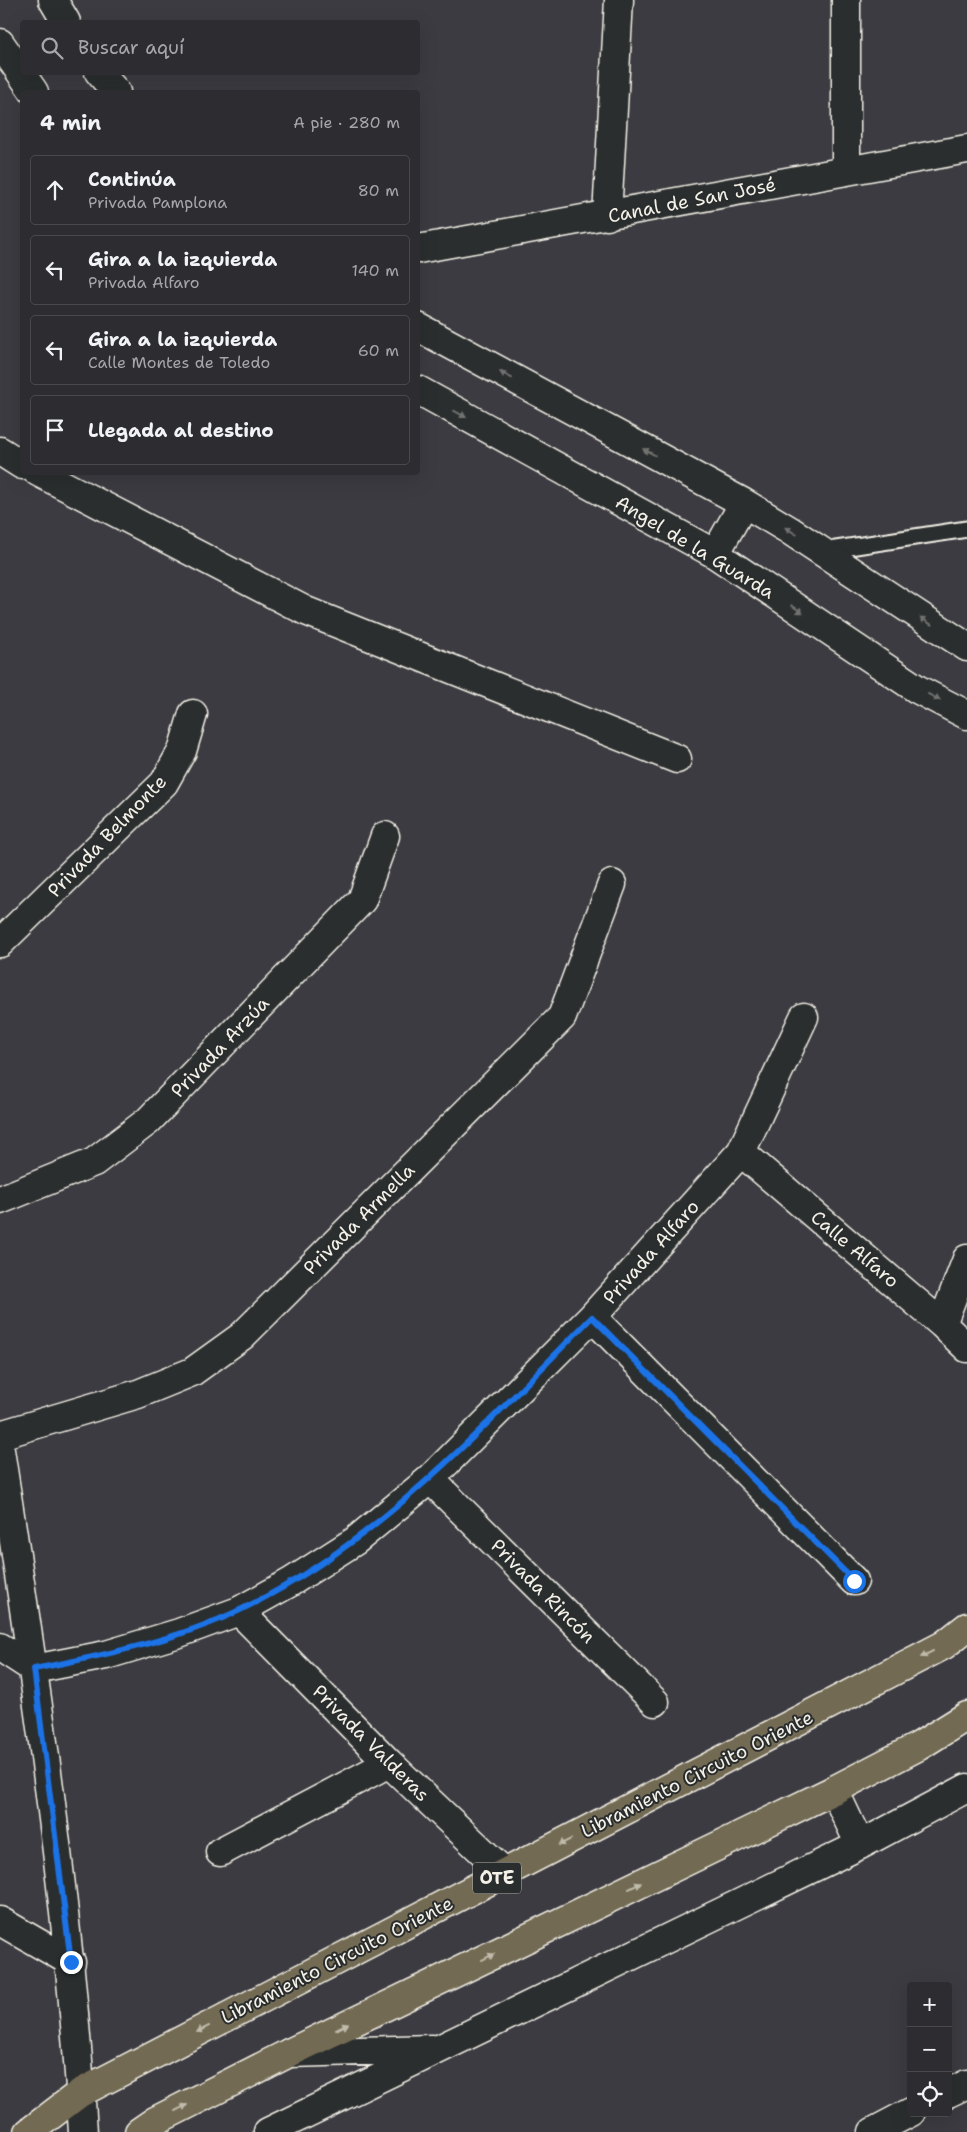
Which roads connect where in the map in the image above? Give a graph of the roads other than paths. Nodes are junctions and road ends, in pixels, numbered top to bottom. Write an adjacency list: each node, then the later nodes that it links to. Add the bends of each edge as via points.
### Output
1 (53, 0): 4 (street)
2 (619, 0): 13 (street)
3 (846, 0): 12 (street)
4 (65, 20)
5 (0, 44): 6 (street)
6 (20, 72)
7 (22, 75): 9 (street)
8 (102, 75): 10 (street)
9 (33, 90)
10 (114, 90)
11 (967, 149): 12 (street, Canal de San José)
12 (846, 171): 13 (street, Canal de San José)
13 (607, 216): 14 (street, Canal de San José)
14 (420, 248)
15 (420, 328): 20 (street, one-way to 15)
16 (420, 391): 23 (street, Angel de la Guarda, one-way to 23)
17 (0, 450): 18 (street)
18 (20, 464)
19 (44, 475): 27 (street, via 306,611)
20 (744, 503): 22 (street, one-way to 20); 23 (street)
21 (967, 529): 22 (lane)
22 (822, 551): 24 (street, one-way to 22)
23 (715, 554): 26 (street, Angel de la Guarda, one-way to 26, via 917,689)
24 (967, 647)
25 (193, 714): 30 (street, Privada Belmonte, via 182,751 164,783)
26 (967, 715)
27 (677, 758)
28 (384, 836): 33 (street, Privada Arzúa, via 362,900 148,1121 94,1162)
29 (612, 884): 38 (street, Privada Armella, via 562,1017 242,1336 192,1372 138,1394)
30 (0, 944)
31 (804, 1017): 32 (street, Privada Alfaro)
32 (741, 1152): 35 (street, Privada Alfaro); 36 (street, Calle Alfaro)
33 (0, 1200)
34 (967, 1259): 36 (street)
35 (592, 1317): 40 (street, Privada Alfaro); 41 (street)
36 (942, 1324): 37 (street, Calle Alfaro)
37 (967, 1348)
38 (0, 1435)
39 (0, 1450): 45 (street)
40 (430, 1479): 42 (street, Privada Alfaro, via 355,1541); 46 (street, Privada Rincón)
41 (854, 1581)
42 (239, 1611): 45 (street, Privada Alfaro, via 106,1655); 48 (street, Privada Valderas)
43 (967, 1627): 53 (main road, Libramiento Circuito Oriente / OTE, one-way to 53, via 944,1645)
44 (0, 1647): 45 (street)
45 (34, 1669): 55 (street)
46 (655, 1702)
47 (967, 1716): 49 (main road, via 919,1746)
48 (389, 1763): 52 (street); 53 (street, Privada Valderas)
49 (834, 1790): 51 (street); 57 (main road, one-way to 49)
50 (965, 1794): 51 (street)
51 (860, 1845): 56 (street)
52 (220, 1852)
53 (505, 1873): 60 (main road, Libramiento Circuito Oriente / OTE, one-way to 60)
54 (0, 1921): 55 (street)
55 (71, 1962): 60 (street)
56 (443, 2048): 57 (street); 65 (street)
57 (289, 2053): 64 (main road, one-way to 57)
58 (967, 2084): 59 (street)
59 (952, 2091)
60 (80, 2093): 62 (main road, Libramiento Circuito Oriente / OTE); 63 (street)
61 (907, 2114): 66 (street)
62 (29, 2132)
63 (83, 2132)
64 (139, 2132)
65 (268, 2132)
66 (873, 2132)

